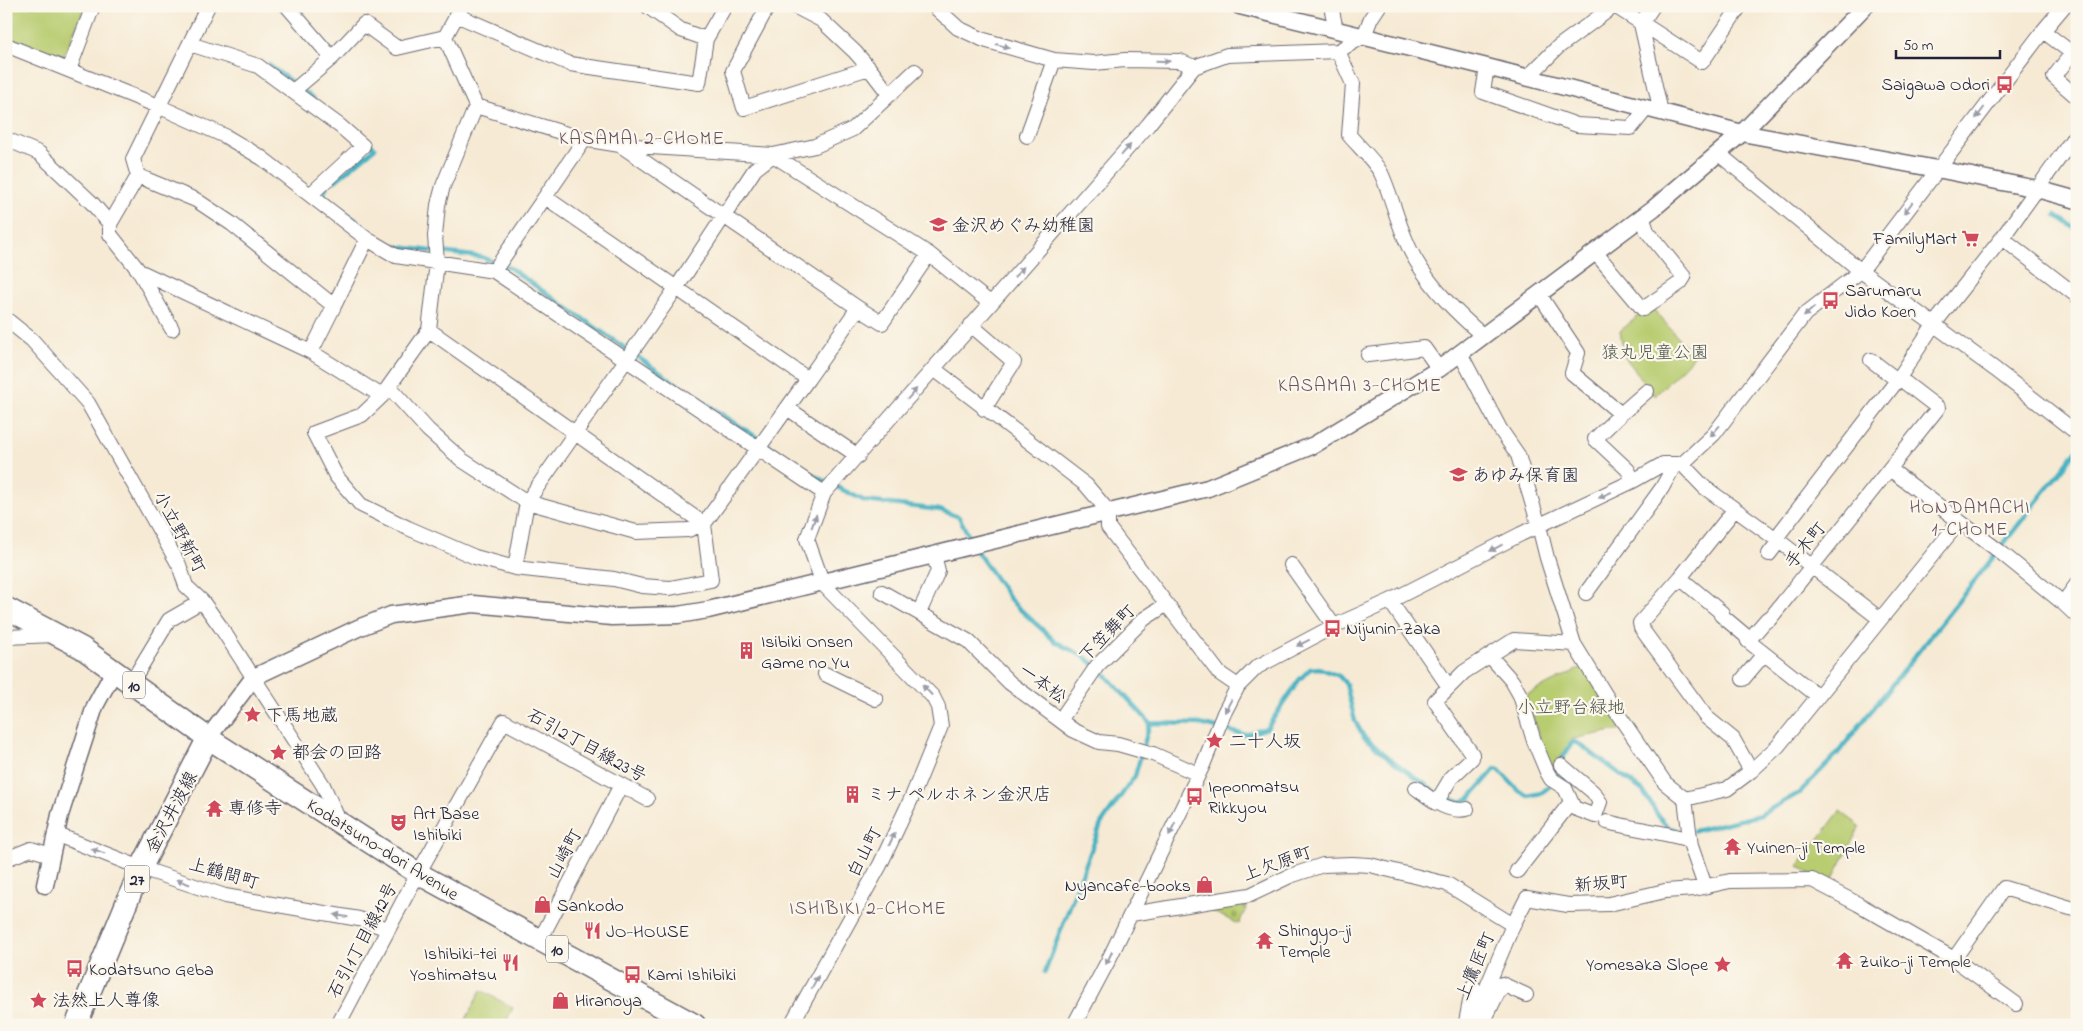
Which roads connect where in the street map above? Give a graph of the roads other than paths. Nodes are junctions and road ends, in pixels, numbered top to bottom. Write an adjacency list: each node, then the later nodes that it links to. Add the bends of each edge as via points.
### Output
1 (93, 6): 33 (street)
2 (287, 6): 28 (street)
3 (647, 6): 23 (street, via 681,30)
4 (725, 6): 23 (street)
5 (768, 6): 32 (street, via 733,71 744,108)
6 (794, 6): 32 (street, via 821,20)
7 (934, 6): 29 (street, one-way to 29, via 958,28 984,40)
8 (1240, 6): 19 (street)
9 (1331, 6): 19 (street)
10 (1379, 6): 21 (street)
11 (1614, 6): 18 (street); 35 (street, via 1558,48)
12 (1653, 6): 18 (street)
13 (1740, 6): 18 (street, via 1702,62)
14 (1865, 6): 42 (street)
15 (2064, 6): 20 (street)
16 (202, 10): 24 (street)
17 (459, 10): 22 (street); 23 (street, via 570,64 698,83)
18 (1641, 24): 41 (street)
19 (1336, 30): 21 (street)
20 (2044, 31): 26 (street); 50 (street, one-way to 50)
21 (1364, 36): 27 (street); 31 (street)
22 (445, 38): 28 (street, via 397,48 364,24); 40 (street)
23 (706, 39)
24 (190, 44): 36 (street, via 258,66); 39 (street)
25 (6, 45): 33 (street)
26 (2075, 50): 38 (street, via 2054,77)
27 (1338, 51): 30 (street, via 1227,55); 78 (street, via 1353,84 1349,135 1380,171 1403,234 1434,288)
28 (332, 58): 36 (street)
29 (1054, 60): 30 (street, one-way to 30, via 1094,63 1180,61); 44 (street)
30 (1194, 67): 70 (street, one-way to 30, via 1148,125)
31 (1487, 67): 35 (street); 41 (street, via 1483,92 1577,126 1631,128)
32 (869, 68): 37 (street)
33 (69, 70): 39 (street)
34 (915, 72): 37 (street)
35 (1528, 77): 41 (street)
36 (293, 91): 53 (street, via 363,146)
37 (889, 94): 49 (street, via 853,129 815,146)
38 (2077, 98)
39 (158, 106): 51 (street, via 133,158); 53 (street, via 225,136 262,158)
40 (476, 106): 46 (street); 63 (street, via 438,205)
41 (1654, 110): 42 (street)
42 (1742, 133): 48 (street); 50 (street)
43 (2077, 133): 52 (street)
44 (1028, 136)
45 (6, 139): 58 (street, via 39,153)
46 (585, 139): 47 (street); 54 (street)
47 (620, 145): 49 (street); 57 (street)
48 (1719, 154): 56 (street); 66 (street)
49 (773, 155): 57 (street, via 755,169); 62 (street)
50 (1937, 169): 52 (street); 66 (street, one-way to 66)
51 (138, 176): 58 (street); 71 (street, via 196,200 232,224)
52 (2037, 189): 55 (street); 59 (street)
53 (310, 195): 60 (street)
54 (545, 197): 65 (street); 67 (street)
55 (2077, 200)
56 (1642, 216): 61 (street); 61 (street, via 1647,230 1684,277 1680,284 1643,309)
57 (723, 217): 67 (street); 72 (street)
58 (110, 224): 64 (street, via 110,234)
59 (2002, 238): 69 (street); 74 (street)
60 (367, 239): 63 (street, via 396,256); 71 (street)
61 (1594, 252): 68 (street)
62 (929, 254): 70 (street); 72 (street, via 882,323)
63 (437, 262): 65 (street); 77 (street)
64 (139, 271): 76 (street); 79 (street)
65 (494, 271): 82 (street)
66 (1861, 271): 74 (street); 97 (street, one-way to 97, via 1805,314 1714,434)
67 (676, 287): 82 (street); 86 (street)
68 (1539, 294): 78 (street); 92 (street, via 1578,353 1572,373)
69 (2077, 296)
70 (990, 303): 75 (street)
71 (334, 306): 79 (street)
72 (858, 308): 86 (street)
73 (6, 318): 118 (street, 小立野新町, via 32,340 88,403 179,565 186,586)
74 (1934, 324): 87 (street); 94 (street)
75 (971, 325): 84 (street); 91 (street, via 1014,362)
76 (172, 329)
77 (429, 330): 89 (street); 93 (street)
78 (1483, 336): 80 (street)
79 (311, 352): 89 (street)
80 (1460, 353): 85 (street); 106 (street, via 1500,429 1518,455)
81 (1368, 354): 85 (street, via 1424,348)
82 (626, 359): 93 (street); 95 (street)
83 (1871, 360): 87 (street)
84 (934, 369): 91 (street); 96 (street, one-way to 84)
85 (1439, 369): 103 (street, via 1314,445 1208,488)
86 (808, 379): 90 (street)
87 (1898, 379): 98 (street, 手木町, via 1938,408); 107 (street)
88 (1647, 391): 92 (street)
89 (386, 392): 101 (street, via 462,460); 112 (street, via 362,415 314,433 336,476 361,505 475,556)
90 (787, 408): 95 (street); 96 (street)
91 (984, 409): 103 (street, via 1086,485)
92 (1621, 414): 99 (street, via 1595,439 1628,470)
93 (574, 432): 101 (street); 105 (street)
94 (2077, 433)
95 (758, 449): 100 (street); 105 (street)
96 (858, 456): 100 (street)
97 (1678, 464): 99 (street, via 1663,464); 102 (street); 117 (street)
98 (1890, 470): 104 (street); 111 (street, 手木町)
99 (1633, 481): 106 (street, one-way to 106)
100 (824, 493): 114 (street, one-way to 100, via 807,539)
101 (527, 502): 105 (street, via 636,532 688,530); 112 (street)
102 (1735, 509): 107 (street); 113 (street)
103 (1108, 511): 109 (street); 121 (street, via 1108,527)
104 (1960, 522): 120 (street); 125 (street)
105 (704, 524): 112 (street, via 711,580 670,588)
106 (1539, 526): 119 (street, one-way to 119); 130 (street)
107 (1777, 540): 108 (street); 111 (street)
108 (1770, 554)
109 (934, 555): 114 (street); 123 (street, via 938,572)
110 (1290, 565): 126 (street)
111 (1812, 567): 125 (street); 129 (street, 手木町)
112 (515, 568)
113 (1680, 578): 129 (street, via 1722,612 1721,615); 144 (street, via 1640,623 1641,628 1706,717 1733,739)
114 (822, 584): 135 (street, via 678,615 612,617 473,604 391,616); 176 (street, 白山町, one-way to 114, via 880,865 941,726 933,697)
115 (2077, 584): 120 (street)
116 (882, 592): 123 (street, 一本松)
117 (1586, 593)
118 (202, 601): 134 (street, via 169,620); 135 (street, 小立野新町)
119 (1390, 601): 126 (street); 138 (street)
120 (2064, 603): 124 (street)
121 (1167, 604): 137 (street, via 1219,673); 141 (street, 下笠舞町, via 1144,619 1097,666)
122 (6, 608): 127 (main road, Kodatsuno-dori Avenue / 10)
123 (919, 613): 141 (street, 一本松, via 968,641 1010,684)
124 (2077, 616)
125 (1880, 619): 139 (street)
126 (1334, 626): 137 (street, one-way to 137, via 1257,667)
127 (58, 635): 128 (street); 134 (main road, Kodatsuno-dori Avenue / 10)
128 (6, 637)
129 (1748, 641): 131 (street)
130 (1574, 644): 132 (street, via 1514,640); 149 (street, via 1665,783)
131 (1764, 654): 136 (street); 139 (street)
132 (1490, 656): 138 (street, via 1464,672); 150 (street, via 1520,695 1547,772 1551,779 1565,788)
133 (825, 674): 140 (street)
134 (122, 677): 142 (main road, Kodatsuno-dori Avenue / 10); 155 (street, via 95,706)
135 (254, 677): 142 (street); 154 (street, 小立野新町, via 323,785)
136 (1743, 679)
137 (1238, 686): 145 (street, one-way to 145)
138 (1449, 687): 151 (street, via 1435,701 1472,758 1451,778)
139 (1818, 696): 144 (street, via 1778,746)
140 (876, 699)
141 (1061, 719): 145 (street, 一本松, via 1073,730 1099,742 1153,754)
142 (208, 738): 154 (main road, Kodatsuno-dori Avenue / 10); 159 (main road, 金沢井波線 / 27)
143 (1561, 765): 153 (street, via 1593,792 1600,802)
144 (1751, 771): 149 (street, via 1727,788)
145 (1198, 775): 165 (street, one-way to 165)
146 (621, 785): 148 (street, 石引2丁目線23号); 161 (street, 石引2丁目線23号, via 504,721); 168 (street, 山崎町)
147 (1416, 788): 151 (street)
148 (647, 799)
149 (1685, 799): 156 (street)
150 (1571, 802): 153 (street, via 1574,808); 160 (street)
151 (1436, 803): 152 (street, via 1459,810)
152 (1467, 809)
153 (1601, 819): 156 (street)
154 (340, 823): 161 (main road, Kodatsuno-dori Avenue / 10)
155 (55, 834): 157 (street); 159 (street, 上鶴間町, one-way to 155)
156 (1690, 840): 163 (street)
157 (51, 854): 158 (street, via 31,849); 162 (street)
158 (6, 859)
159 (142, 868): 167 (street, 上鶴間町, one-way to 159, via 359,919 225,896); 173 (main road, 金沢井波線 / 27)
160 (1517, 871)
161 (418, 874): 167 (street, 石引1丁目線12号); 168 (main road, Kodatsuno-dori Avenue / 10)
162 (45, 886)
163 (1705, 886): 166 (street, 新坂町, via 1609,904 1568,905 1527,898); 169 (street, via 1730,880 1812,880)
164 (2077, 910): 169 (street, via 2004,888)
165 (1131, 914): 166 (street, 上欠原町, via 1250,895 1323,865 1352,864 1370,865 1448,884); 177 (street, one-way to 177)
166 (1514, 924): 179 (street, 上鷹匠町)
167 (388, 929): 174 (street, 石引1丁目線12号)
168 (540, 940): 175 (main road, Kodatsuno-dori Avenue / 10)
169 (1954, 959): 172 (street)
170 (1473, 986): 178 (street)
171 (1526, 995): 180 (street, via 1502,984)
172 (2016, 1004)
173 (76, 1025)
174 (338, 1025)
175 (695, 1025)
176 (792, 1025)
177 (1074, 1025)
178 (1465, 1025)
179 (1471, 1025)
180 (1482, 1025)

